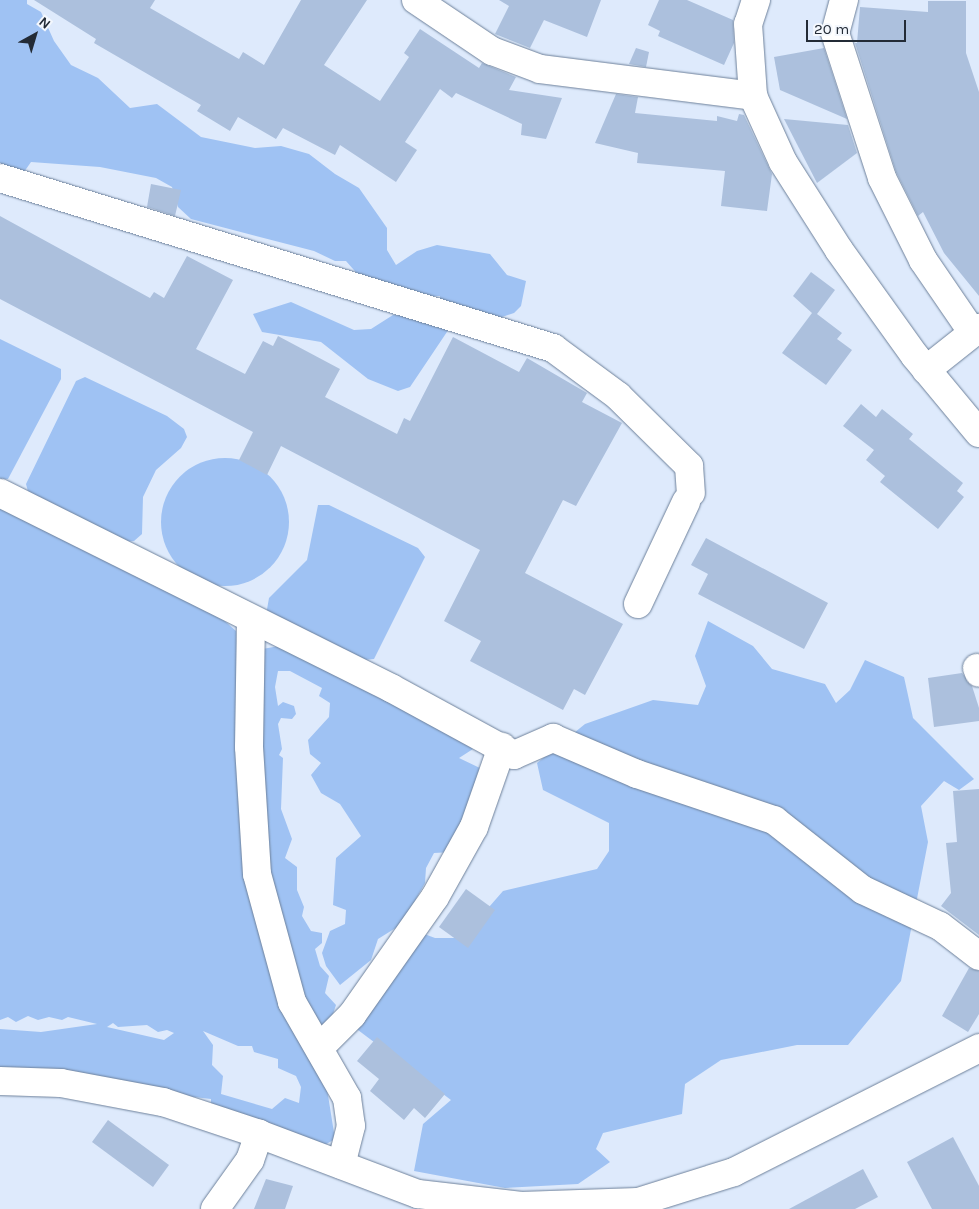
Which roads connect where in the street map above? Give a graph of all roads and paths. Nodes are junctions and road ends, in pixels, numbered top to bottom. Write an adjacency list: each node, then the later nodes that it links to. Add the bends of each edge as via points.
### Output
1 (416, 0): 4 (street, via 492,51 540,69)
2 (756, 0): 4 (street, via 748,24)
3 (844, 0): 6 (street, via 836,33 882,178 923,260)
4 (753, 96): 7 (street, via 783,162 839,250)
5 (0, 178): 10 (street, via 553,348 618,396 690,466 689,497)
6 (976, 330): 7 (street)
7 (926, 370): 8 (street)
8 (979, 434)
9 (0, 492): 11 (street)
10 (638, 604)
11 (252, 619): 12 (street); 14 (street, via 249,747 257,874 292,1002)
12 (502, 746): 13 (street, via 514,756 552,738 637,774 774,820 863,890 940,926); 14 (street, via 474,827 436,897 352,1015)
13 (979, 956)
14 (319, 1048): 18 (street, via 347,1098 350,1126)
15 (979, 1048): 19 (street, via 734,1172 638,1202 521,1206)
16 (0, 1081): 17 (street, via 30,1080 109,1090 163,1102)
17 (259, 1134): 18 (street); 20 (street, via 250,1160)
18 (341, 1165): 19 (street)
19 (415, 1202)
20 (215, 1209)

